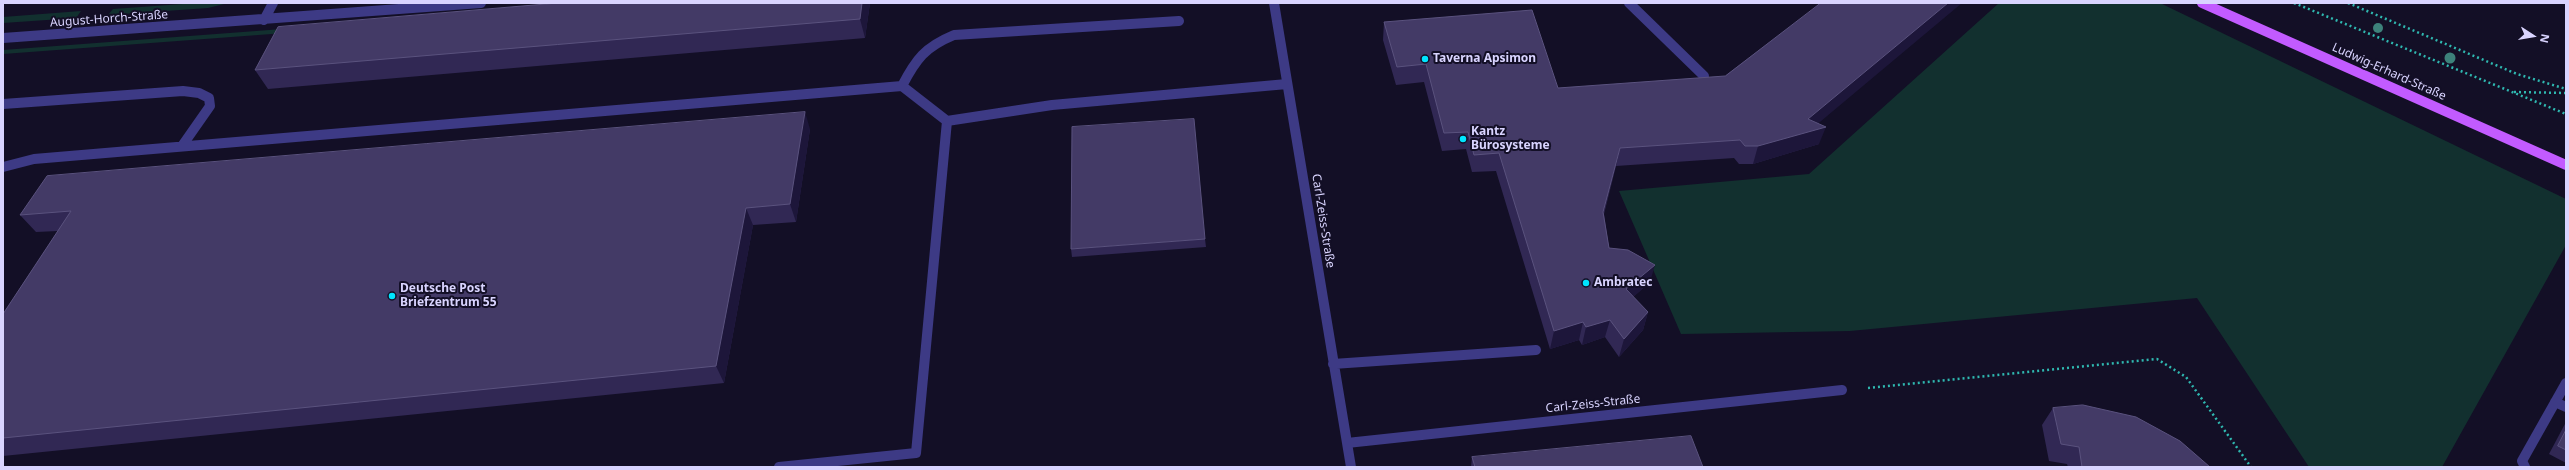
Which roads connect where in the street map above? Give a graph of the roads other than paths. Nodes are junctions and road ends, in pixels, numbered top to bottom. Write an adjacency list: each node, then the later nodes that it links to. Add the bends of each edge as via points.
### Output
1 (273, 3): 6 (street)
2 (481, 3): 6 (street, August-Horch-Straße)
3 (1274, 3): 10 (street, Carl-Zeiss-Straße)
4 (1628, 3): 9 (street)
5 (2202, 3): 15 (main road, Ludwig-Erhard-Straße)
6 (264, 20): 8 (street, August-Horch-Straße)
7 (1179, 21): 11 (street, via 954,35 933,43 918,56)
8 (3, 38)
9 (1704, 76)
10 (1287, 84): 13 (street, via 1052,105); 18 (street, Carl-Zeiss-Straße)
11 (902, 86): 13 (street); 14 (street)
12 (3, 104): 14 (street, via 183,91 199,93 209,98 210,106)
13 (947, 121): 24 (street, via 916,453)
14 (182, 146): 16 (street, via 34,159)
15 (2566, 165)
16 (3, 167)
17 (1536, 350): 18 (street)
18 (1333, 364): 23 (street, Carl-Zeiss-Straße)
19 (2566, 382): 21 (street)
20 (1842, 390): 23 (street, Carl-Zeiss-Straße)
21 (2555, 402): 22 (street); 26 (street, via 2522,461)
22 (2566, 407)
23 (1347, 444): 25 (street, Carl-Zeiss-Straße)
24 (779, 467)
25 (1351, 467)
26 (2525, 467)

